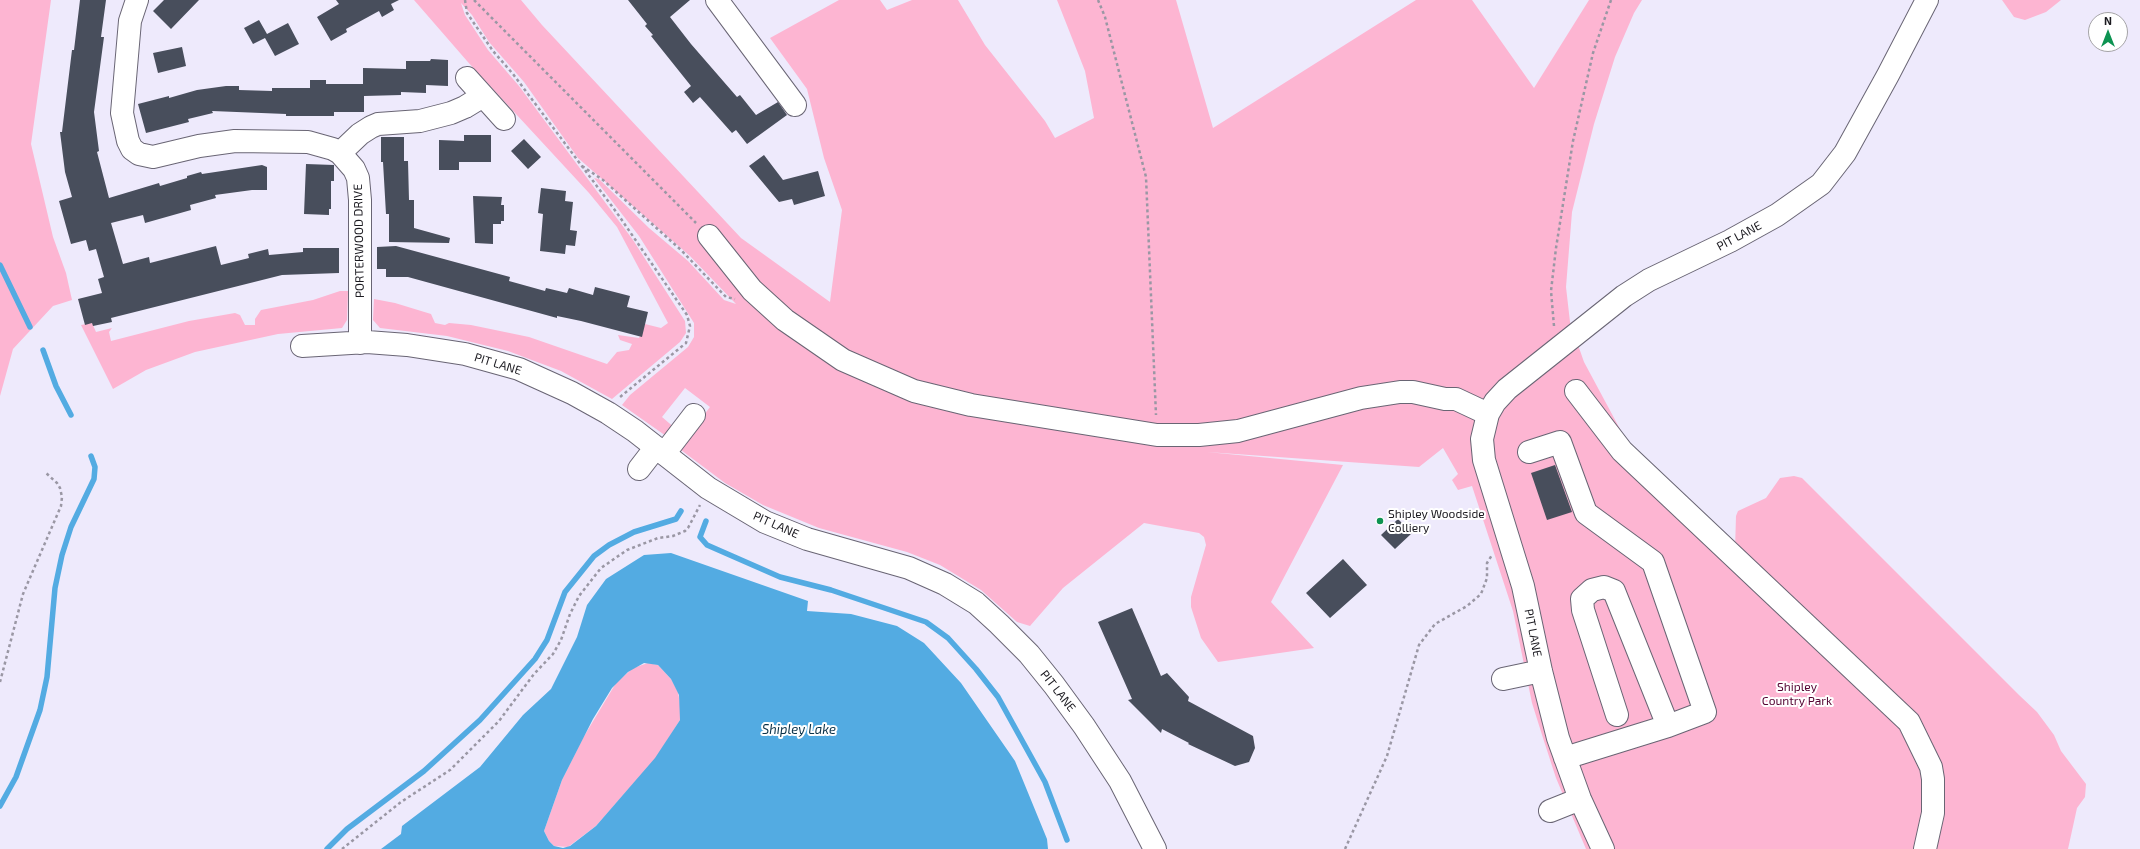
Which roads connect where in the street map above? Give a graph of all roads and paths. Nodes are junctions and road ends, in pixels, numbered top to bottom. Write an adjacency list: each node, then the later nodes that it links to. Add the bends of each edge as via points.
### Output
1 (137, 0): 12 (street, PORTERWOOD DRIVE, via 130,21 122,113 128,142 139,154 153,157 215,143 255,141 319,144)
2 (465, 0): 13 (path, via 467,13 492,51 513,74)
3 (474, 0): 14 (path)
4 (716, 0): 10 (street)
5 (1098, 0): 23 (path, via 1105,17 1146,177)
6 (1611, 0): 18 (path, via 1583,92 1572,142 1556,248 1551,291 1552,321)
7 (1927, 0): 18 (street, PIT LANE, via 1845,153 1821,184 1771,218 1638,287)
8 (467, 78): 9 (street)
9 (483, 96): 11 (street); 12 (street, via 462,109 420,121 378,124 360,134)
10 (795, 105)
11 (504, 119)
12 (340, 153): 16 (street, PORTERWOOD DRIVE, via 354,169 360,187)
13 (580, 165): 15 (path, via 602,180 681,250 726,297 734,300); 20 (path, via 617,213 690,322 690,333 686,342 627,390)
14 (708, 236): 15 (street)
15 (752, 290): 23 (street, via 785,320 843,360 914,391 1007,411)
16 (360, 342): 17 (street, PIT LANE); 20 (street, PIT LANE, via 444,350 502,364 546,380)
17 (302, 346)
18 (1561, 346): 21 (street, PIT LANE, via 1503,394)
19 (1576, 391): 42 (street, via 1622,451 1909,722 1931,766 1933,812)
20 (608, 413): 24 (street, PIT LANE)
21 (1488, 414): 23 (street, via 1456,399 1400,392 1361,398 1238,431 1199,435); 29 (street, PIT LANE, via 1483,435 1484,460)
22 (694, 415): 24 (street)
23 (1157, 435)
24 (660, 450): 26 (street); 28 (street, PIT LANE)
25 (1528, 452): 34 (street, via 1560,442 1586,513 1653,562 1705,712)
26 (639, 469)
27 (46, 472): 32 (path, via 60,488 61,506 23,594)
28 (708, 488): 38 (path, via 688,528 673,536 658,538 627,550 609,561 590,580 573,605 564,634 553,654 534,674 499,721 461,760 401,802); 39 (street, PIT LANE, via 740,509 786,532 909,568 945,584 976,603 1029,654 1084,726 1120,781)
29 (1510, 543): 30 (street, PIT LANE, via 1524,586); 40 (path, via 1490,559 1486,586 1481,594 1467,606 1435,624 1419,645 1387,756)
30 (1541, 671): 31 (street); 35 (street, PIT LANE)
31 (1503, 679)
32 (0, 682)
33 (1617, 714): 34 (street, via 1583,610 1582,599 1592,590 1604,587 1614,591)
34 (1668, 726): 35 (street)
35 (1565, 758): 36 (street, PIT LANE)
36 (1580, 799): 37 (street); 41 (street, PIT LANE)
37 (1550, 811)
38 (342, 849)
39 (1155, 849)
40 (1345, 849)
41 (1603, 849)
42 (1925, 849)

